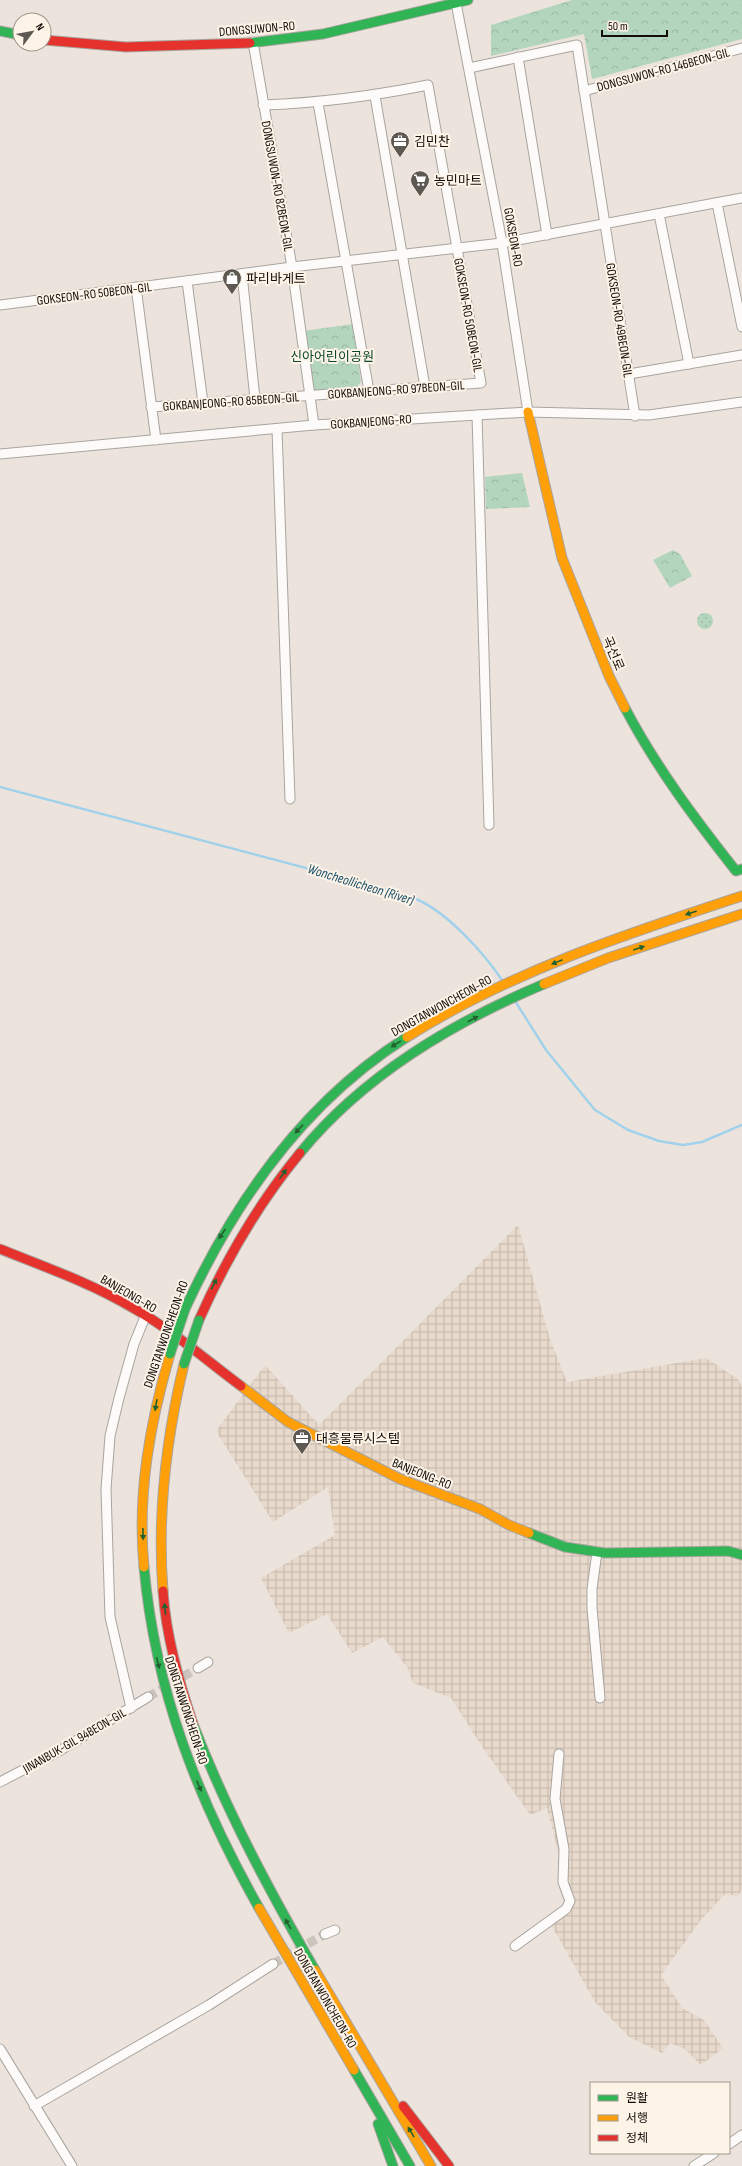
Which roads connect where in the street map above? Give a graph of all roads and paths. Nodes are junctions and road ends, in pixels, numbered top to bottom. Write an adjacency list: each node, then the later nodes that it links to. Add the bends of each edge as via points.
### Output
1 (468, 0): 2 (main road, DONGSUWON-RO)
2 (456, 1): 6 (main road, DONGSUWON-RO, via 323,34); 9 (street, GOKSEON-RO)
3 (0, 31): 4 (main road)
4 (12, 33)
5 (52, 41): 6 (main road, DONGSUWON-RO, via 126,47)
6 (253, 42): 14 (street, DONGSUWON-RO 82BEON-GIL)
7 (742, 48): 11 (street, DONGSUWON-RO 146BEON-GIL)
8 (518, 57): 9 (street); 11 (street, GOKSEON-RO 49BEON-GIL, via 577,45); 19 (street)
9 (469, 68): 20 (street, GOKSEON-RO)
10 (428, 85): 12 (street, DONGSUWON-RO 82BEON-GIL); 21 (street, GOKSEON-RO 50BEON-GIL)
11 (584, 91): 18 (street, GOKSEON-RO 49BEON-GIL)
12 (375, 96): 13 (street, DONGSUWON-RO 82BEON-GIL); 22 (street)
13 (318, 103): 14 (street, DONGSUWON-RO 82BEON-GIL); 23 (street)
14 (263, 105): 24 (street, DONGSUWON-RO 82BEON-GIL)
15 (742, 198): 16 (street)
16 (717, 203): 17 (street); 29 (street)
17 (658, 214): 18 (street); 31 (street)
18 (605, 224): 19 (street); 32 (street, GOKSEON-RO 49BEON-GIL)
19 (547, 235): 20 (street)
20 (502, 243): 21 (street, GOKSEON-RO 50BEON-GIL); 41 (street, GOKSEON-RO)
21 (457, 248): 22 (street, GOKSEON-RO 50BEON-GIL); 33 (street, GOKSEON-RO 50BEON-GIL)
22 (402, 255): 23 (street, GOKSEON-RO 50BEON-GIL); 34 (street)
23 (346, 261): 24 (street, GOKSEON-RO 50BEON-GIL); 35 (street)
24 (292, 267): 25 (street, GOKSEON-RO 50BEON-GIL); 36 (street, GOKBANJEONG-RO 97BEON-GIL)
25 (242, 274): 26 (street, GOKSEON-RO 50BEON-GIL); 37 (street)
26 (188, 281): 27 (street, GOKSEON-RO 50BEON-GIL); 39 (street)
27 (136, 288): 28 (street, GOKSEON-RO 50BEON-GIL); 40 (street, GOKBANJEONG-RO 85BEON-GIL)
28 (0, 305)
29 (742, 327)
30 (742, 355): 31 (street)
31 (689, 364): 32 (street)
32 (629, 374): 43 (street, GOKSEON-RO 49BEON-GIL)
33 (481, 383): 34 (street, GOKBANJEONG-RO 97BEON-GIL)
34 (425, 387): 35 (street, GOKBANJEONG-RO 97BEON-GIL)
35 (369, 391): 36 (street, GOKBANJEONG-RO 97BEON-GIL)
36 (311, 395): 37 (street, GOKBANJEONG-RO 85BEON-GIL); 44 (street, GOKBANJEONG-RO 97BEON-GIL)
37 (255, 399): 39 (street, GOKBANJEONG-RO 85BEON-GIL)
38 (742, 402): 43 (street, GOKBANJEONG-RO)
39 (203, 403): 40 (street, GOKBANJEONG-RO 85BEON-GIL)
40 (151, 407): 46 (street, GOKBANJEONG-RO 85BEON-GIL)
41 (528, 412): 42 (street, GOKBANJEONG-RO); 43 (street, GOKBANJEONG-RO); 50 (main road, 곡선로, via 562,558 609,676 646,747 687,809)
42 (477, 415): 44 (street, GOKBANJEONG-RO); 49 (street)
43 (636, 416)
44 (314, 425): 45 (street, GOKBANJEONG-RO)
45 (277, 429): 46 (street, GOKBANJEONG-RO); 48 (street)
46 (156, 440): 47 (street, GOKBANJEONG-RO)
47 (0, 454)
48 (290, 799)
49 (489, 825)
50 (739, 870)
51 (742, 896): 70 (main road, DONGTANWONCHEON-RO, one-way to 70, bridge, via 593,947 520,977 429,1023 354,1075 296,1132 218,1239 185,1309 170,1354 158,1395 145,1470 143,1534 149,1617 167,1700 194,1776 239,1872)
52 (740, 914): 69 (main road, DONGTANWONCHEON-RO, one-way to 52, bridge, via 266,1885 231,1817 214,1782 186,1705 168,1632 160,1541 166,1444 184,1364 199,1320 228,1254 255,1212 305,1145 363,1089 438,1037 529,990 602,961)
53 (0, 1249): 54 (main road, BANJEONG-RO, via 84,1282 134,1308)
54 (145, 1317): 55 (main road, BANJEONG-RO, via 164,1328 288,1422 331,1446 400,1479 480,1509 523,1531 566,1548); 61 (street, via 134,1344 110,1436 106,1489 110,1617)
55 (597, 1552): 56 (main road, BANJEONG-RO, via 728,1551); 60 (street, via 592,1608)
56 (742, 1555)
57 (208, 1662): 58 (street)
58 (198, 1668)
59 (148, 1697): 61 (street, JINANBUK-GIL 94BEON-GIL)
60 (600, 1698)
61 (131, 1708): 63 (street, JINANBUK-GIL 94BEON-GIL)
62 (559, 1754): 66 (street, via 555,1799 564,1850 563,1882 570,1901 566,1909)
63 (0, 1782)
64 (335, 1930): 65 (street)
65 (325, 1934)
66 (515, 1946)
67 (273, 1964): 71 (street, via 209,2005)
68 (0, 2049): 71 (street)
69 (373, 2069): 78 (main road, DONGTANWONCHEON-RO, one-way to 69); 79 (main road)
70 (358, 2078): 76 (main road); 77 (main road, DONGTANWONCHEON-RO)
71 (34, 2106): 75 (street)
72 (742, 2135): 73 (street)
73 (730, 2143)
74 (712, 2154): 80 (street)
75 (72, 2166)
76 (393, 2166)
77 (410, 2166)
78 (431, 2166)
79 (449, 2166)
80 (694, 2166)

